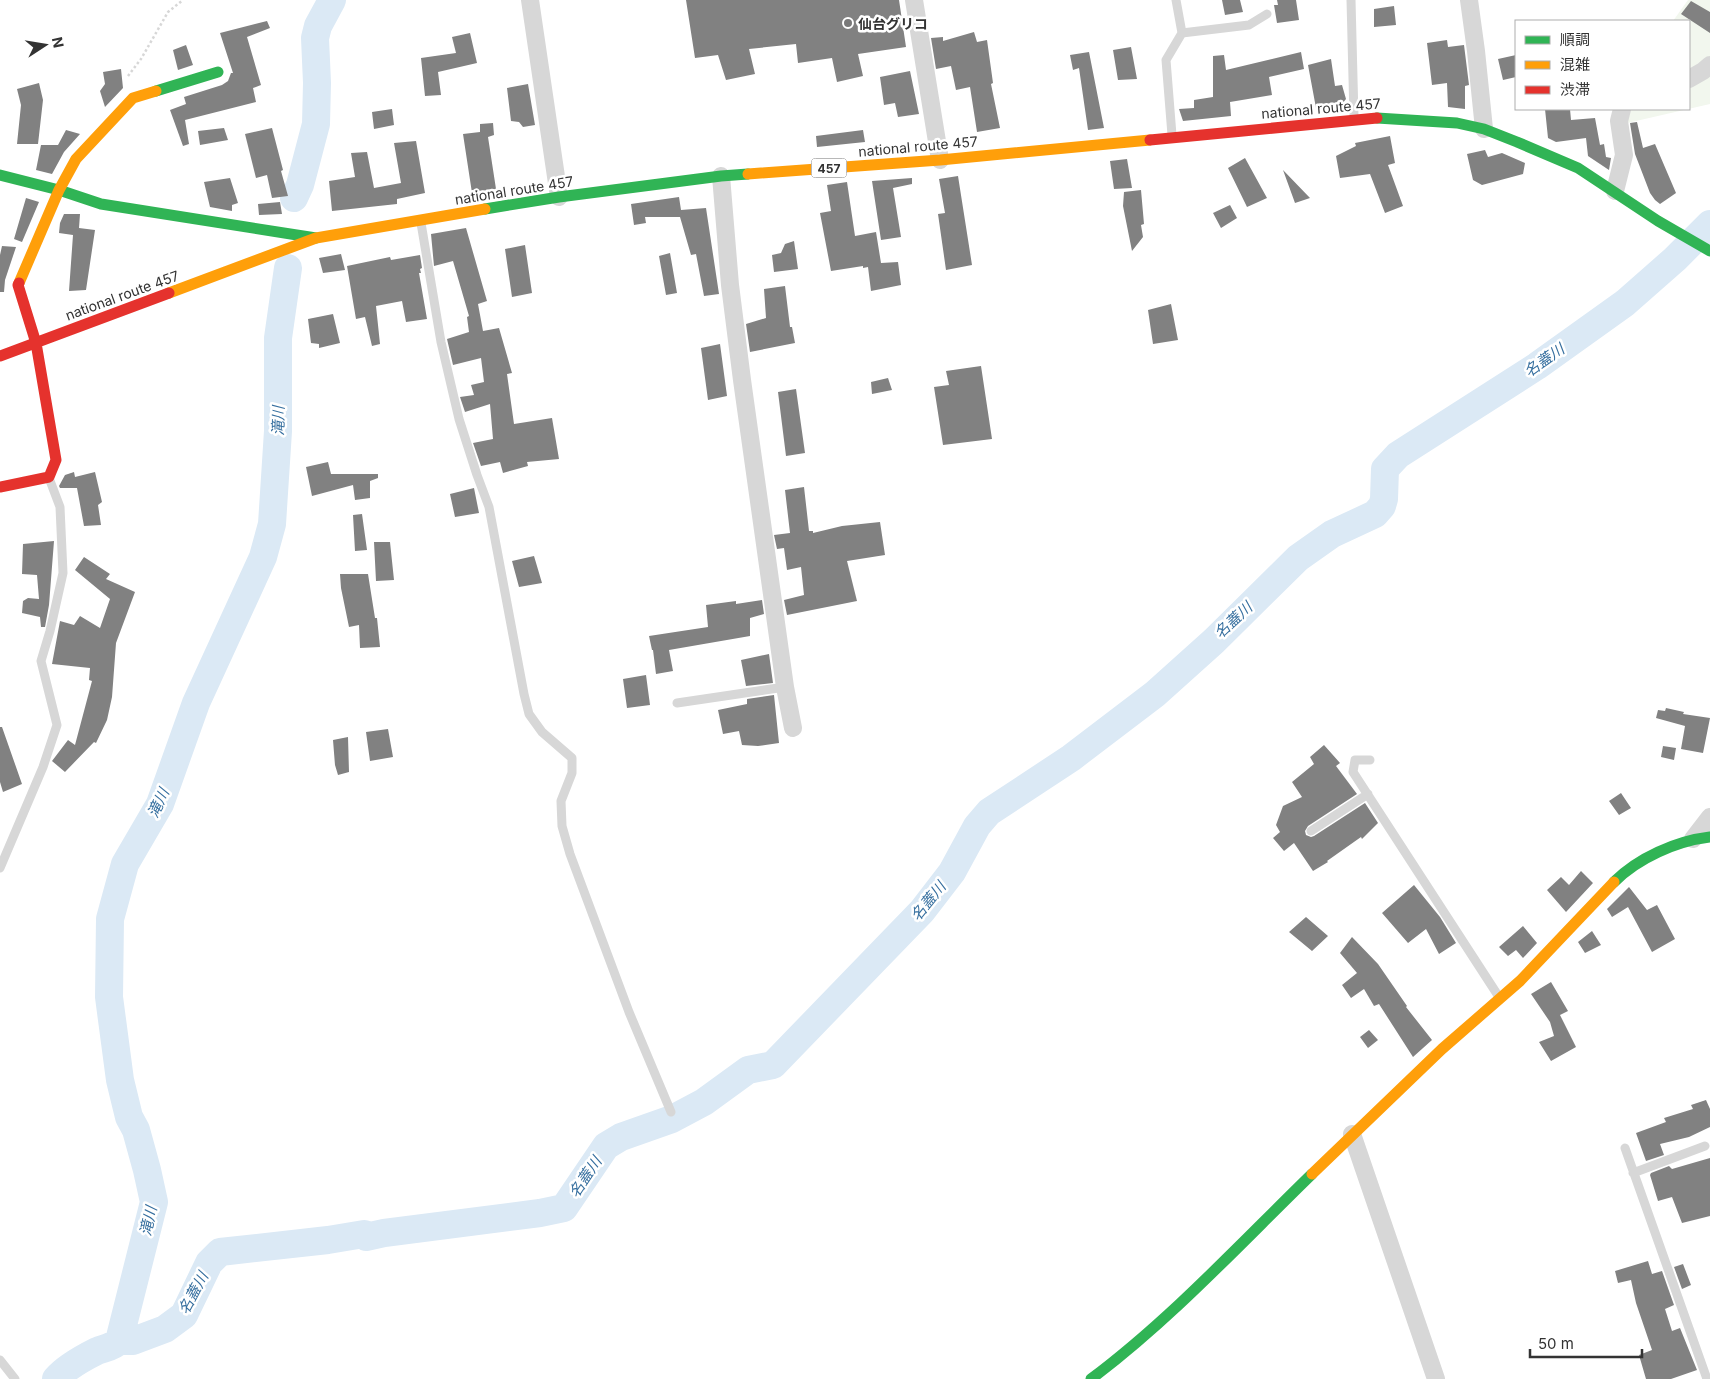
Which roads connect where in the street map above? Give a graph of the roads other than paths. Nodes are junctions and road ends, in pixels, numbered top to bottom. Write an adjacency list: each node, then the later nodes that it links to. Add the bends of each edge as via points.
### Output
1 (530, 0): 20 (street)
2 (914, 0): 15 (street)
3 (1176, 0): 7 (lane)
4 (1351, 0): 12 (lane)
5 (1469, 0): 13 (street)
6 (1267, 14): 7 (lane, via 1249,25)
7 (1182, 32): 14 (lane, via 1166,60)
8 (1710, 65): 10 (street)
9 (218, 72): 18 (main road, via 132,98 76,159)
10 (1690, 78)
11 (1622, 110): 19 (street, via 1619,120 1624,156)
12 (1354, 120): 13 (main road, national route 457 / 457, via 1383,117 1458,123); 14 (main road, national route 457 / 457)
13 (1484, 130): 19 (main road, national route 457 / 457, via 1578,168)
14 (1172, 137): 15 (main road, national route 457 / 457)
15 (940, 160): 17 (main road, national route 457 / 457)
16 (0, 175): 18 (main road)
17 (721, 176): 20 (main road, national route 457 / 457); 28 (street, via 742,380)
18 (59, 190): 22 (main road, via 101,204); 24 (main road, via 18,285)
19 (1615, 191): 23 (main road, national route 457 / 457)
20 (559, 197): 21 (main road, national route 457 / 457)
21 (421, 220): 22 (main road, national route 457 / 457); 38 (lane, via 440,333 459,419 489,507 529,714 542,732 572,758 572,773 561,801 562,826 629,1012)
22 (316, 238): 24 (main road, national route 457 / 457)
23 (1710, 252)
24 (36, 342): 25 (main road, national route 457 / 457); 26 (main road, via 56,460)
25 (0, 356)
26 (49, 477): 27 (main road); 36 (lane, via 60,507 62,572 41,660 57,725 43,767)
27 (0, 487)
28 (786, 687): 29 (lane); 30 (street)
29 (677, 703)
30 (793, 728)
31 (1370, 760): 32 (lane, via 1355,760 1353,772)
32 (1368, 794): 34 (lane); 37 (lane)
33 (1710, 816): 35 (street)
34 (1311, 831)
35 (1702, 838): 37 (main road, via 1664,849 1623,874)
36 (0, 868)
37 (1500, 999): 39 (main road)
38 (671, 1112)
39 (1352, 1134): 45 (main road, via 1177,1306); 46 (street)
40 (1705, 1146): 42 (lane)
41 (1624, 1148): 42 (lane)
42 (1633, 1172): 47 (lane)
43 (0, 1360): 44 (lane)
44 (15, 1379)
45 (1091, 1379)
46 (1436, 1379)
47 (1707, 1379)

